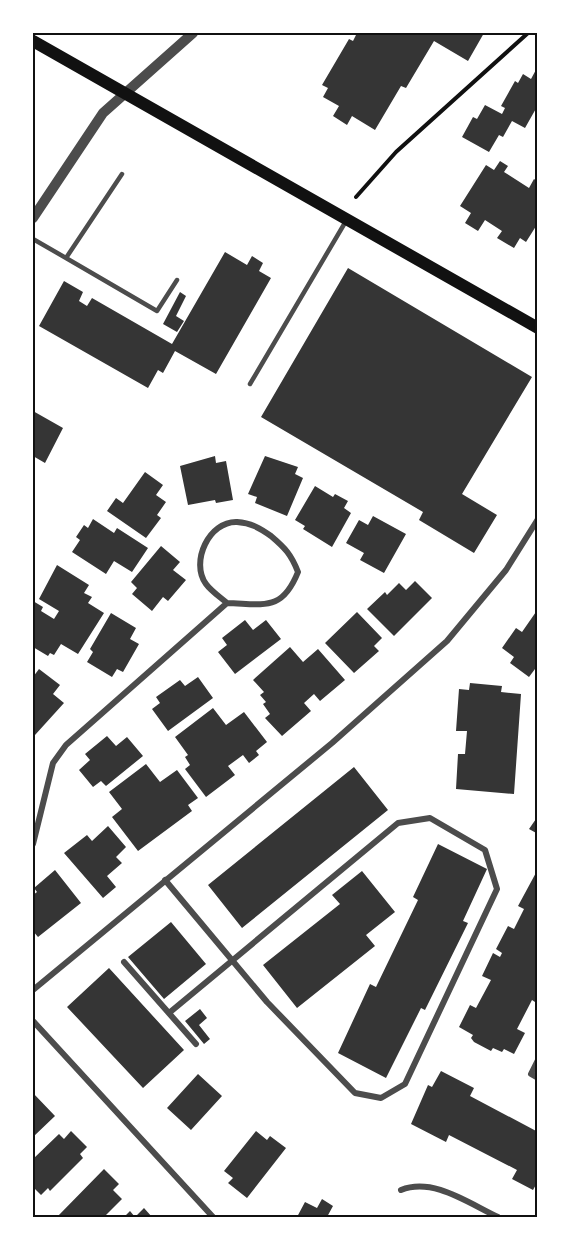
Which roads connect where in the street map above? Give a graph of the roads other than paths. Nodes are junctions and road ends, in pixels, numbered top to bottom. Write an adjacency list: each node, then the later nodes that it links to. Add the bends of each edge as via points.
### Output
1 (193, 33): 3 (street)
2 (33, 41): 3 (main road)
3 (126, 92): 5 (street, via 103,113); 6 (main road)
4 (122, 174): 8 (lane)
5 (33, 218)
6 (348, 219): 10 (main road); 11 (lane)
7 (33, 239): 8 (lane)
8 (66, 258): 9 (lane, via 157,311)
9 (177, 280)
10 (538, 328)
11 (250, 384)
12 (538, 519): 15 (street, via 506,570 447,641 332,743)
13 (227, 603): 13 (street, via 266,604 284,598 298,572 291,552 257,526 235,522 217,529 203,546 199,563 206,584); 14 (street, via 66,745 53,763)
14 (33, 844)
15 (165, 880): 16 (street); 18 (street)
16 (231, 960): 16 (street, via 355,1093 381,1098 405,1084 497,889 485,850 430,818 398,823); 19 (street)
17 (124, 962): 19 (street)
18 (33, 990)
19 (169, 1013): 21 (street)
20 (33, 1021): 25 (street)
21 (196, 1044)
22 (538, 1060): 23 (street, via 531,1074)
23 (538, 1078)
24 (401, 1190): 26 (street, via 415,1184 438,1189)
25 (213, 1217)
26 (498, 1217)

